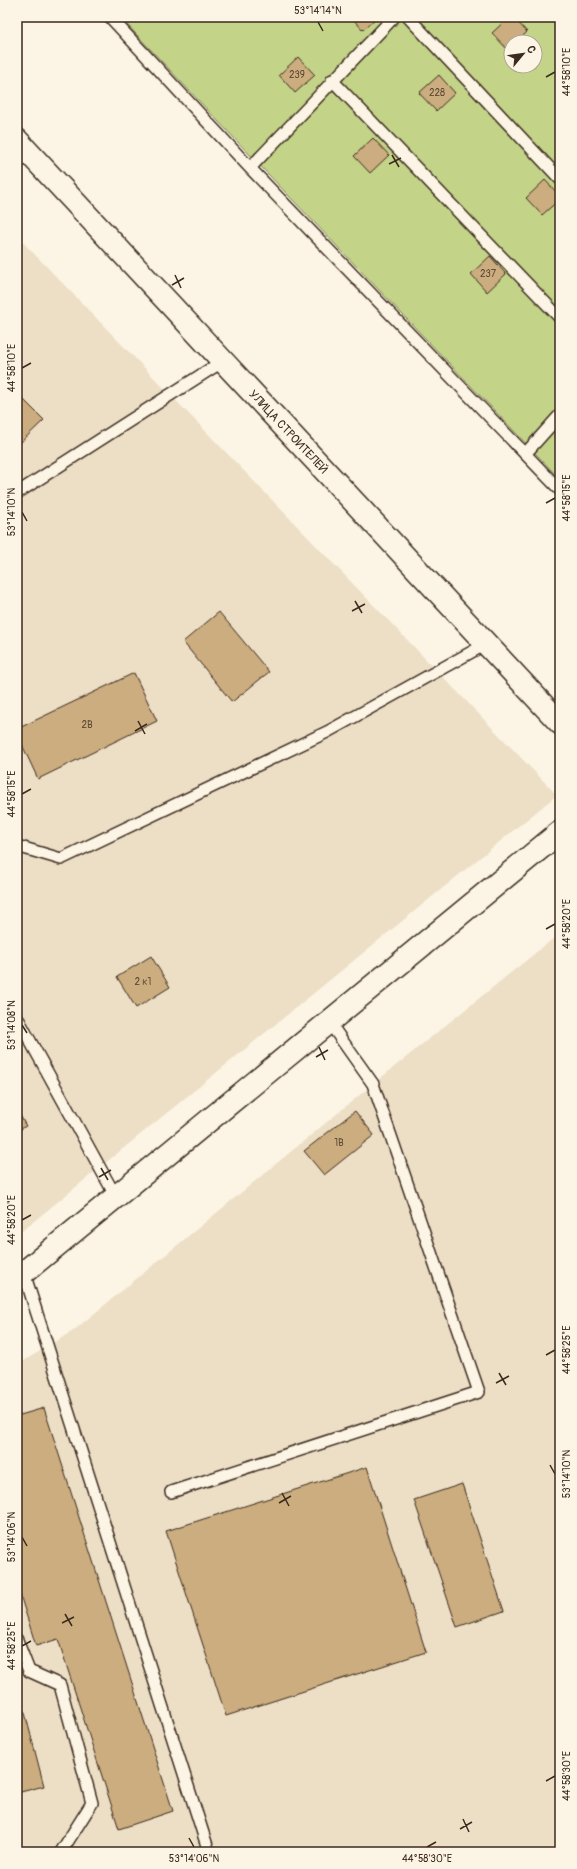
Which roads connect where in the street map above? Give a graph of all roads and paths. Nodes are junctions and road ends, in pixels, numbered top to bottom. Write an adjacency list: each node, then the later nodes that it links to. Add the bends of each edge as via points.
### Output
1 (110, 17): 6 (lane)
2 (394, 17): 4 (lane)
3 (408, 17): 7 (lane)
4 (332, 80): 6 (lane); 8 (lane)
5 (17, 140): 9 (main road, УЛИЦА СТРОИТЕЛЕЙ)
6 (250, 168): 11 (lane)
7 (560, 179)
8 (560, 318)
9 (223, 361): 13 (lane); 14 (main road, УЛИЦА СТРОИТЕЛЕЙ)
10 (560, 416): 11 (lane)
11 (524, 454): 12 (lane)
12 (560, 490)
13 (17, 493)
14 (486, 644): 15 (main road, УЛИЦА СТРОИТЕЛЕЙ); 17 (lane, via 327,732 61,859)
15 (560, 724)
16 (560, 832): 19 (main road)
17 (17, 846)
18 (17, 1017): 20 (lane)
19 (330, 1022): 20 (main road); 22 (lane, via 373,1084 479,1392)
20 (116, 1197): 21 (main road)
21 (20, 1276): 25 (lane)
22 (171, 1492)
23 (17, 1640): 24 (lane, via 29,1671 60,1685 92,1803)
24 (61, 1852)
25 (209, 1852)

